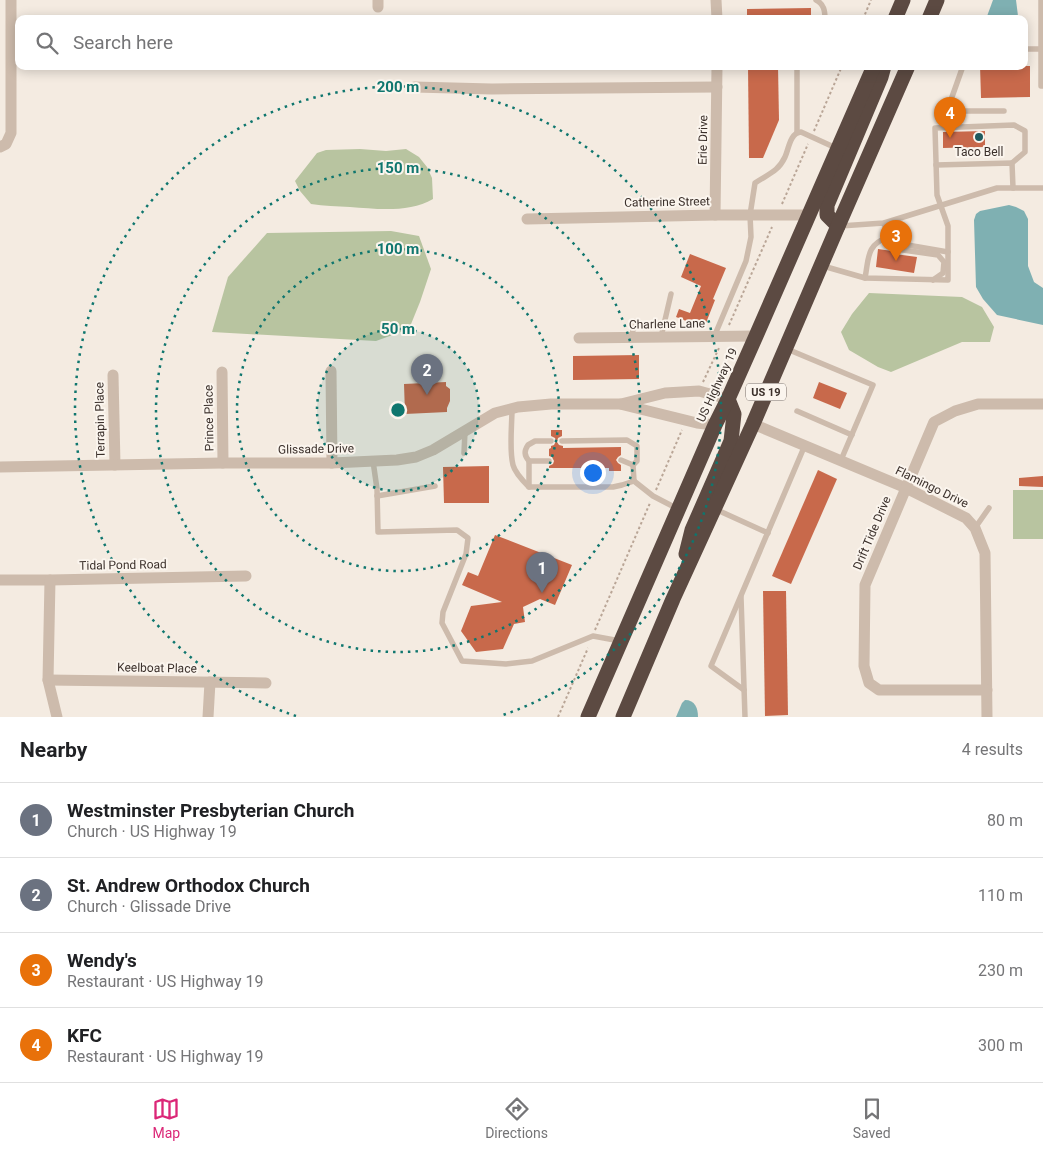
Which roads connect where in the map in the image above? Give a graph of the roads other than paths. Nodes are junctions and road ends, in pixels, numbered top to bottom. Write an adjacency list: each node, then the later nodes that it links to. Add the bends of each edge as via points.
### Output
1 (11, 0): 24 (street, via 11,133 6,144)
2 (716, 0): 7 (street)
3 (816, 0): 8 (lane, via 823,7)
4 (903, 0): 9 (highway)
5 (938, 0): 10 (highway)
6 (1041, 0): 12 (lane)
7 (717, 15)
8 (824, 15)
9 (897, 15)
10 (931, 15)
11 (1028, 49): 12 (lane)
12 (1041, 49): 19 (lane)
13 (717, 70): 20 (street, Erie Drive)
14 (797, 70): 23 (lane)
15 (874, 70): 25 (highway, US Highway 19 / US 19)
16 (877, 70): 36 (highway, via 882,77 827,205 827,214)
17 (906, 70): 36 (highway, US 19)
18 (962, 70): 22 (lane, via 947,111)
19 (1043, 86)
20 (718, 87): 21 (street); 31 (street, Erie Drive)
21 (414, 88)
22 (1004, 111)
23 (797, 132): 25 (lane); 32 (lane, via 776,171 755,183)
24 (0, 147)
25 (838, 149): 33 (highway, US Highway 19 / US 19)
26 (1012, 163): 27 (lane); 27 (lane, via 1025,152 1025,131 1014,125 935,128); 28 (lane)
27 (936, 165): 30 (lane, via 937,195)
28 (1012, 188): 29 (lane); 30 (lane, via 998,188)
29 (1043, 188)
30 (941, 206): 35 (lane); 38 (lane, via 948,226)
31 (715, 214): 32 (street, Catherine Street); 34 (street, Catherine Street)
32 (750, 215): 33 (street, Catherine Street); 46 (lane, via 751,237 746,261)
33 (809, 215): 44 (highway, US Highway 19 / US 19)
34 (526, 219)
35 (884, 223): 36 (lane); 37 (lane)
36 (838, 226): 39 (highway, US 19)
37 (889, 240): 38 (lane); 40 (lane, via 878,241 870,250); 41 (lane, via 896,249 938,255 944,262 943,273)
38 (948, 252): 41 (lane, via 948,280)
39 (821, 265): 40 (lane); 49 (highway, US 19)
40 (866, 278): 41 (lane)
41 (933, 280)
42 (671, 294): 45 (lane)
43 (634, 321): 48 (lane)
44 (756, 336): 46 (street, Charlene Lane); 53 (highway, US Highway 19 / US 19)
45 (661, 337): 46 (street, Charlene Lane); 48 (street, Charlene Lane)
46 (714, 337)
47 (579, 338): 48 (street, Charlene Lane)
48 (632, 338)
49 (785, 348): 58 (highway, US 19); 61 (lane, via 873,385)
50 (331, 371): 72 (street)
51 (222, 372): 71 (street, Prince Place)
52 (113, 375): 73 (street, Terrapin Place)
53 (728, 399): 54 (street, Glissade Drive, via 699,391 665,393); 59 (highway, US Highway 19 / US 19); 90 (highway, via 734,414 731,441 692,530)
54 (620, 404): 56 (street, Glissade Drive, via 551,404); 59 (street, Glissade Drive)
55 (1043, 404): 79 (street, Drift Tide Drive, via 978,404 934,422)
56 (512, 409): 60 (street, Glissade Drive, via 495,413); 78 (lane, via 513,465)
57 (797, 411): 61 (lane)
58 (753, 424): 64 (street, Flamingo Drive); 81 (highway, US 19)
59 (715, 425): 83 (highway, US Highway 19 / US 19)
60 (465, 431): 65 (lane); 68 (street, Glissade Drive, via 416,457)
61 (852, 435): 67 (lane)
62 (551, 441): 69 (lane, via 528,444 525,456)
63 (562, 441): 74 (lane, via 627,440 637,446 637,461)
64 (806, 445): 67 (street, Flamingo Drive); 85 (lane)
65 (464, 454)
66 (621, 460): 74 (lane)
67 (841, 460): 79 (street, Flamingo Drive)
68 (372, 461): 72 (street, Glissade Drive); 80 (lane)
69 (529, 461): 70 (lane); 78 (lane)
70 (549, 461)
71 (223, 464): 72 (street, Glissade Drive); 73 (street, Glissade Drive)
72 (332, 464)
73 (115, 465): 75 (street, Glissade Drive)
74 (633, 465): 76 (lane)
75 (0, 467)
76 (634, 481): 78 (lane, via 613,487); 83 (lane)
77 (435, 486): 80 (lane)
78 (529, 487)
79 (906, 488): 84 (street, Flamingo Drive, via 966,518); 96 (street, Drift Tide Drive, via 865,585 864,666 869,684 879,690)
80 (377, 496): 91 (lane, via 378,532 457,530 468,538 466,554 443,612 442,623 462,661 506,664 532,661 592,636)
81 (715, 508): 85 (lane); 90 (highway, US 19)
82 (989, 508): 84 (lane)
83 (678, 509): 91 (highway, US Highway 19 / US 19)
84 (975, 528): 96 (street, via 985,553)
85 (768, 533): 89 (lane)
86 (246, 576): 88 (street, Tidal Pond Road)
87 (0, 580): 88 (street, Tidal Pond Road)
88 (50, 580): 92 (street)
89 (741, 594): 95 (lane); 95 (lane, via 711,666)
90 (673, 599): 100 (highway, US 19)
91 (621, 641): 99 (highway, US Highway 19 / US 19)
92 (48, 680): 93 (street, Keelboat Place); 97 (street)
93 (210, 682): 94 (street, Keelboat Place); 98 (street)
94 (266, 683)
95 (744, 690): 101 (lane)
96 (987, 690): 102 (street)
97 (57, 717)
98 (208, 717)
99 (588, 717)
100 (623, 717)
101 (745, 717)
102 (987, 717)

